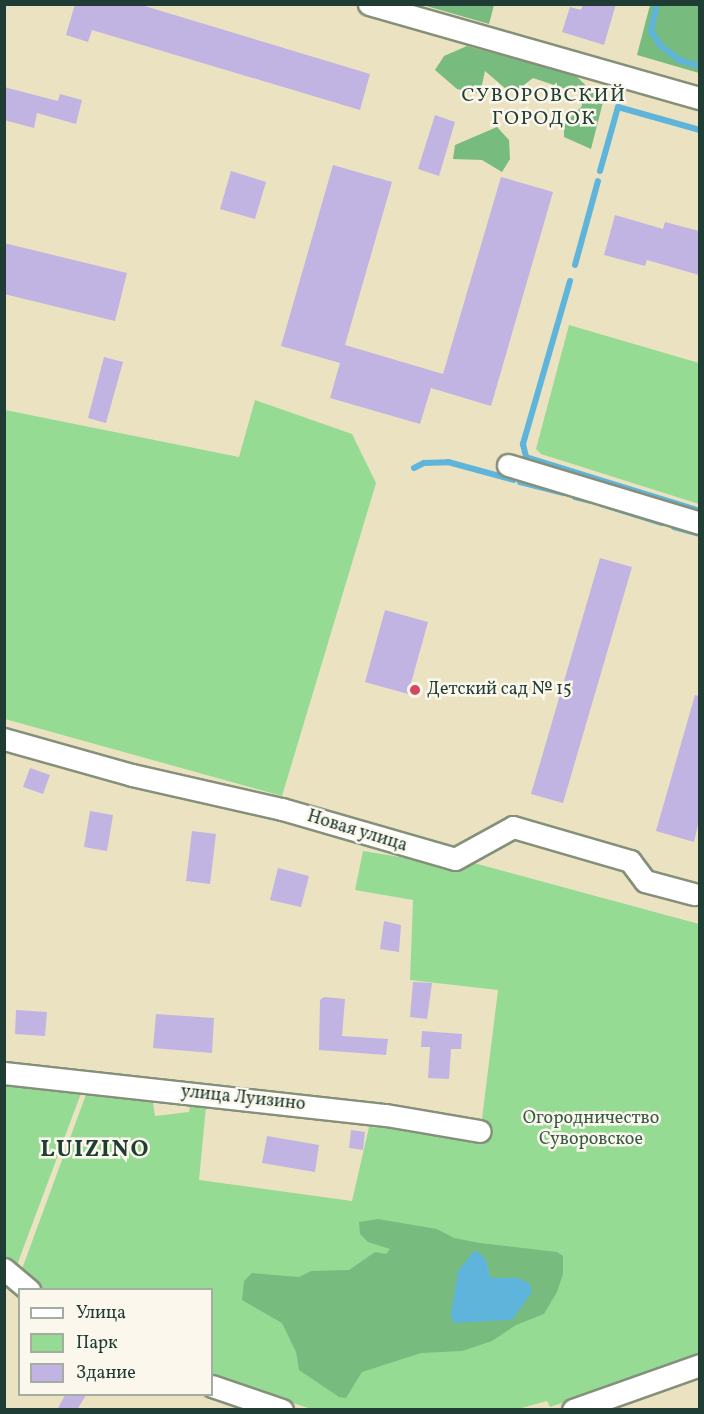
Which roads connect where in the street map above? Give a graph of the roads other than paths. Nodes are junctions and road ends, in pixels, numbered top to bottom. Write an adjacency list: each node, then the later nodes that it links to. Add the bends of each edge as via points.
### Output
1 (369, 4): 2 (street)
2 (699, 98)
3 (508, 465): 4 (street)
4 (699, 523)
5 (4, 739): 6 (street, Новая улица, via 132,775 282,809 456,859 513,827 630,861 645,881)
6 (694, 894)
7 (4, 1073): 8 (street, улица Луизино, via 387,1115)
8 (480, 1131)
9 (4, 1269): 10 (street)
10 (26, 1288)
11 (699, 1365): 14 (street)
12 (213, 1386): 13 (street)
13 (282, 1410)
14 (573, 1410)

